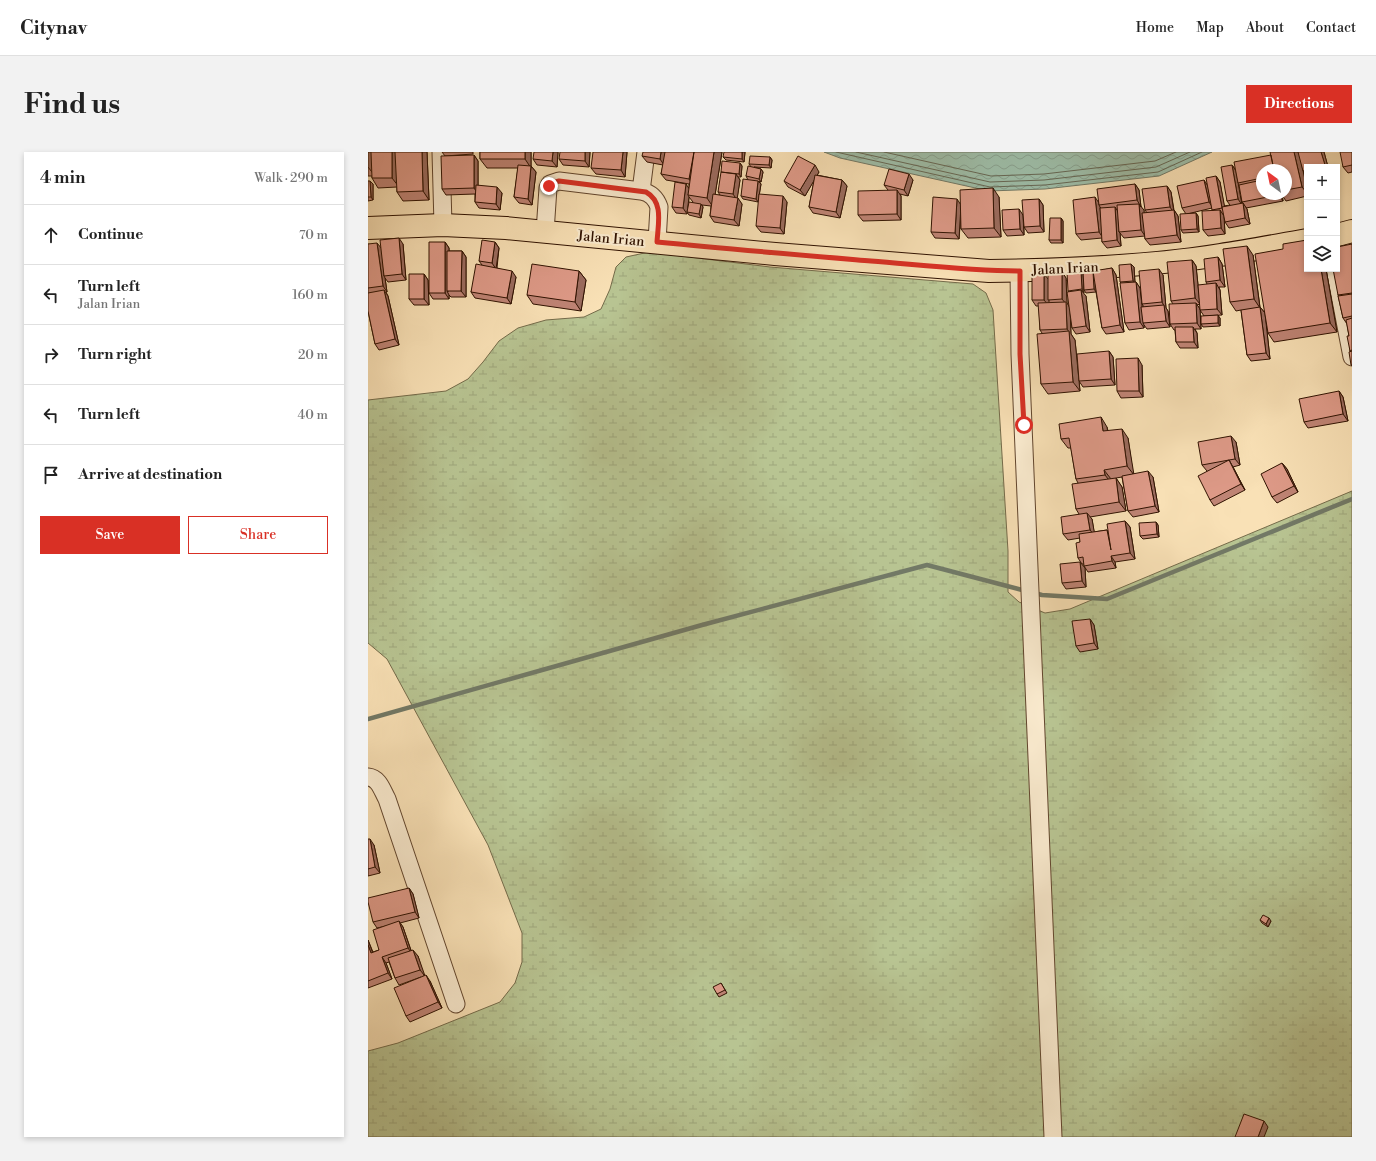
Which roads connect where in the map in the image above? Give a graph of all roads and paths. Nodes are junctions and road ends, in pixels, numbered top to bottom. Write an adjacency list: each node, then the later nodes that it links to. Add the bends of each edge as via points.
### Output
1 (441, 152): 4 (street)
2 (646, 152): 3 (street)
3 (641, 191): 7 (street, via 559,181 552,183 548,188); 10 (street, via 650,194 657,202)
4 (443, 225): 5 (main road, Jalan Irian); 7 (main road, Jalan Irian)
5 (368, 228)
6 (1352, 231): 8 (main road)
7 (545, 232): 10 (main road, Jalan Irian)
8 (1340, 234)
9 (1304, 241): 11 (main road, Jalan Irian, via 1161,262)
10 (657, 242): 11 (main road, Jalan Irian, via 956,269)
11 (1020, 271): 16 (street, via 1020,354)
12 (1336, 272): 13 (street)
13 (1352, 357)
14 (368, 777): 15 (street, via 378,782 387,799)
15 (456, 1004)
16 (1053, 1137)

